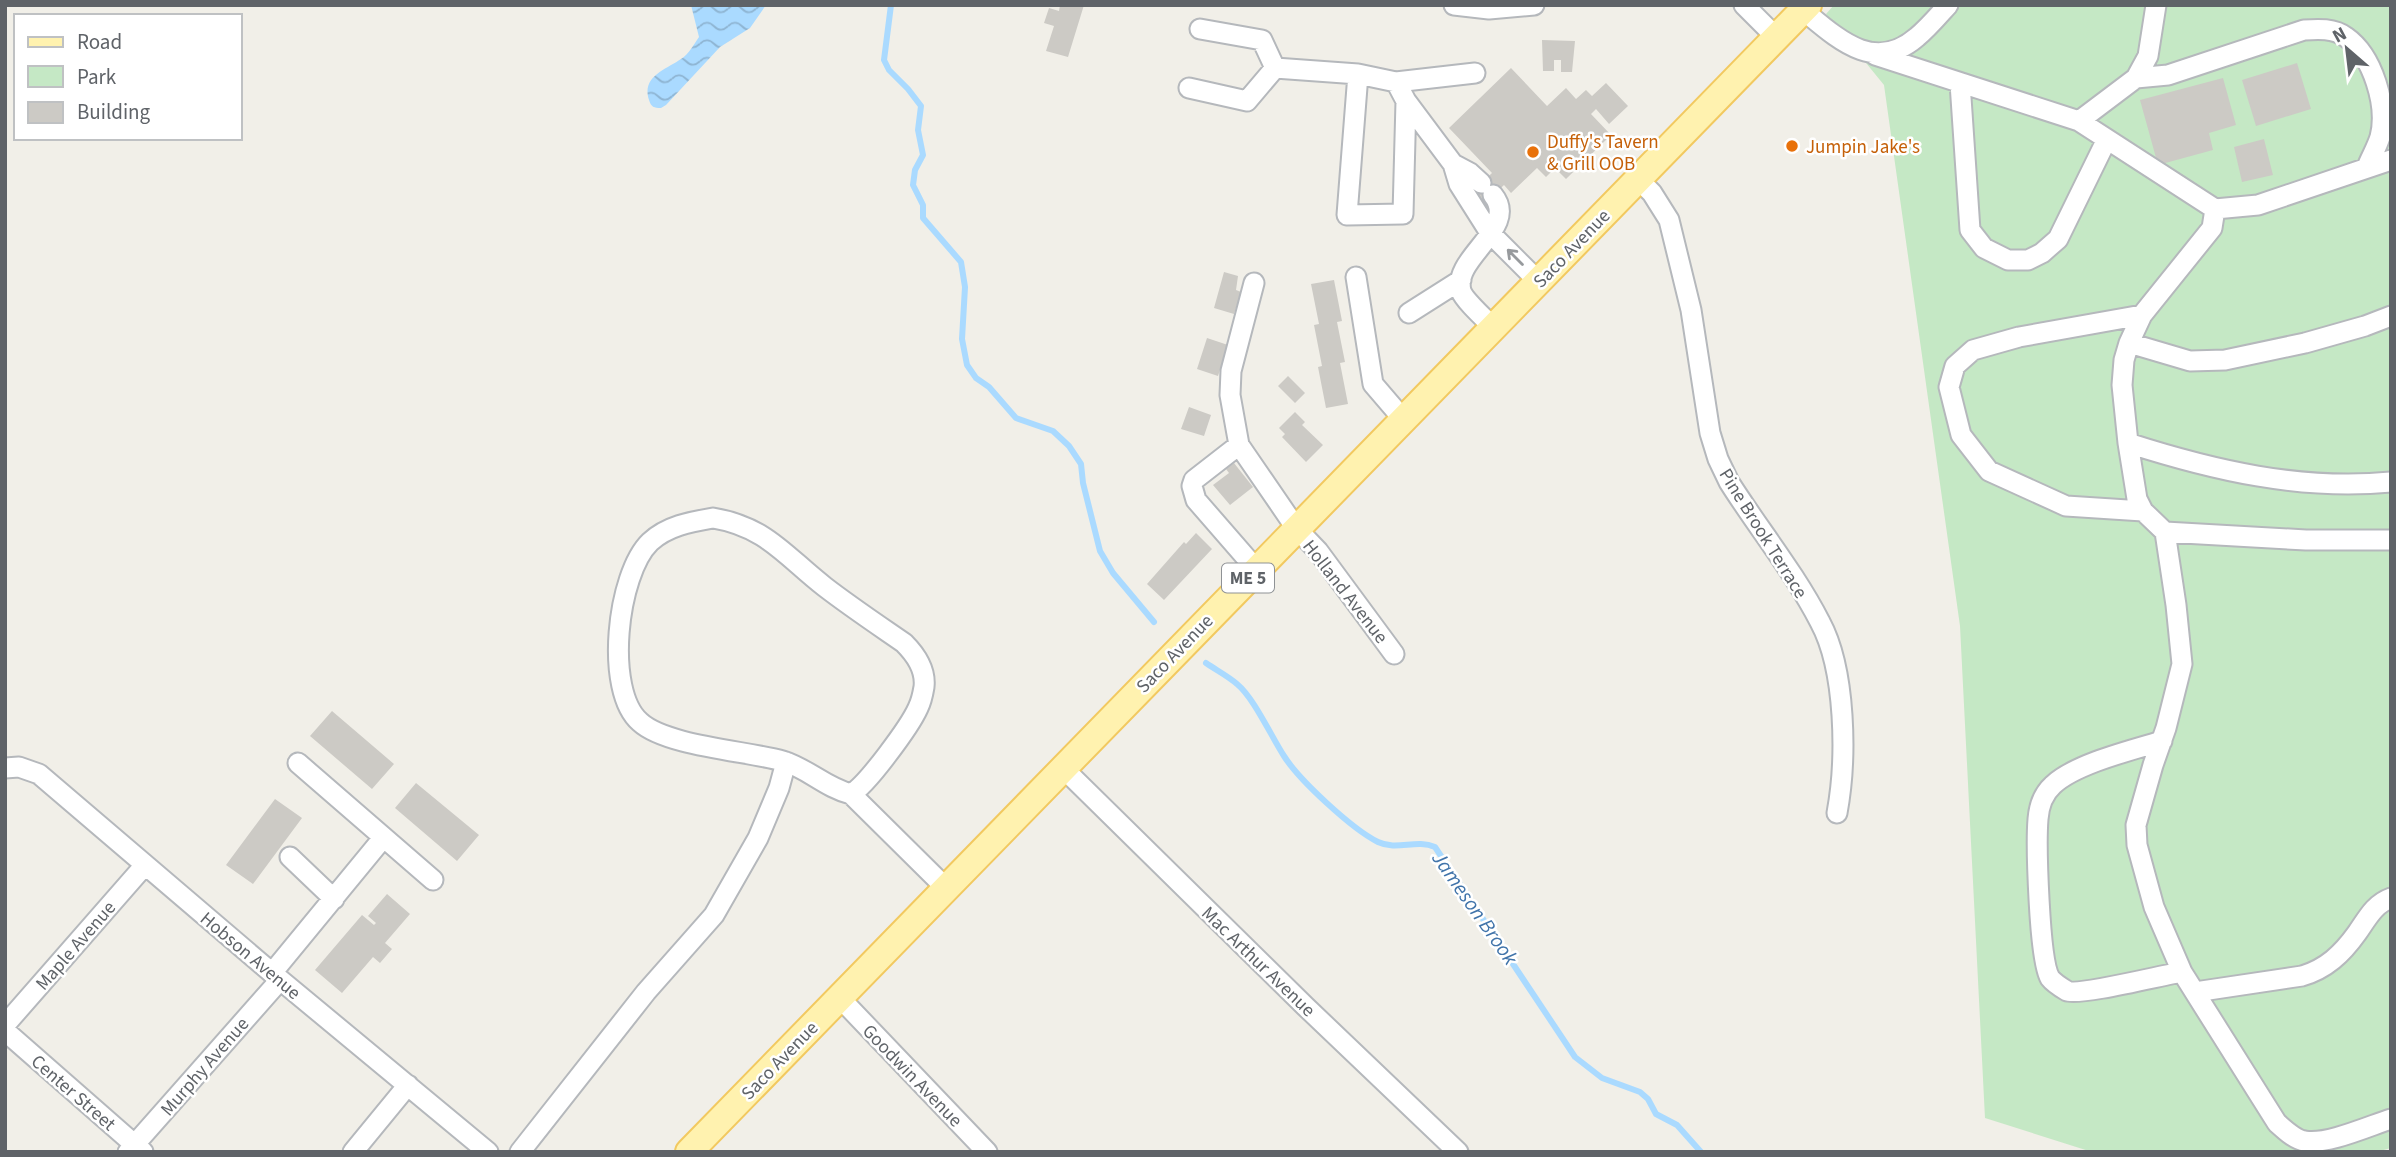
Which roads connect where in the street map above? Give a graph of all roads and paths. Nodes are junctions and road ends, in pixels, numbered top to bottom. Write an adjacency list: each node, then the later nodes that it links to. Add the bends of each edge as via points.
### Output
1 (1454, 5): 2 (street, via 1489,9)
2 (1534, 5)
3 (1744, 5): 8 (street)
4 (1948, 5): 9 (street, via 1918,37 1896,51)
5 (2157, 5): 13 (street, via 2148,57)
6 (1805, 7): 8 (main road, Saco Avenue / ME 5); 9 (street, via 1839,38)
7 (1200, 29): 10 (street, via 1262,40)
8 (1777, 38): 23 (main road, Saco Avenue / ME 5)
9 (1875, 55): 15 (street)
10 (1275, 68): 12 (street); 16 (street, via 1247,101)
11 (1475, 73): 14 (street)
12 (1358, 74): 14 (street); 17 (street, via 1347,215 1403,214)
13 (2136, 78): 18 (street); 22 (street, via 2168,75 2304,30 2324,29 2345,36 2360,51 2378,83 2383,109 2380,136)
14 (1396, 82): 17 (street)
15 (1960, 83): 18 (street); 19 (street, via 1970,230 1984,248 2008,260 2028,261 2058,239)
16 (1188, 89)
17 (1406, 102): 21 (street)
18 (2078, 121): 19 (street)
19 (2107, 139): 24 (street)
20 (2391, 160): 22 (street)
21 (1453, 164): 25 (street, via 1459,184); 25 (street, via 1470,173 1498,202 1500,213)
22 (2367, 167): 24 (street, via 2258,205)
23 (1638, 179): 27 (main road, Saco Avenue / ME 5); 51 (street, Pine Brook Terrace, via 1669,220 1718,459 1821,623 1833,653 1842,740)
24 (2215, 209): 31 (street, via 2212,228)
25 (1490, 233): 27 (street, one-way to 25); 29 (street, via 1464,268)
26 (1356, 276): 35 (street, via 1373,384)
27 (1539, 282): 33 (main road, Saco Avenue / ME 5)
28 (1254, 283): 37 (street, via 1231,371 1230,395)
29 (1461, 286): 30 (street); 33 (street)
30 (1409, 313)
31 (2142, 315): 34 (street); 39 (street, via 1973,350 1955,366 1949,387 1961,435 1989,471 2066,506)
32 (2391, 316): 34 (street, via 2305,343 2225,360 2189,361)
33 (1493, 327): 35 (main road, Saco Avenue / ME 5)
34 (2129, 342): 36 (street, via 2122,385)
35 (1403, 419): 40 (main road, Saco Avenue / ME 5)
36 (2128, 443): 38 (street, via 2238,474 2339,483); 39 (street)
37 (1239, 445): 40 (street, Holland Avenue); 43 (street, via 1192,486 1196,500)
38 (2391, 482)
39 (2143, 511): 41 (street)
40 (1296, 528): 43 (main road, Saco Avenue / ME 5); 44 (street, Holland Avenue)
41 (2165, 532): 42 (street); 45 (street, via 2182,664)
42 (2391, 540)
43 (1256, 569): 49 (main road, Saco Avenue / ME 5)
44 (1394, 654)
45 (2162, 741): 59 (street, via 2136,825 2137,845 2154,907); 59 (street, via 2078,770 2053,785 2042,800 2037,842 2043,951 2050,979 2070,992)
46 (786, 762): 50 (street); 50 (street, via 671,738 640,723 628,708 619,677 620,608 637,560 663,531 713,518 757,531 915,654 925,685 918,708); 70 (street, via 758,838 714,915 630,1012)
47 (298, 763): 52 (street)
48 (9, 767): 54 (street, Hobson Avenue, via 38,774)
49 (1063, 768): 56 (main road, Saco Avenue / ME 5); 73 (street, Mac Arthur Avenue)
50 (850, 794): 56 (street)
51 (1837, 813)
52 (383, 838): 55 (street); 58 (street, Murphy Avenue)
53 (290, 857): 58 (street)
54 (145, 865): 60 (street, Hobson Avenue); 63 (street, Maple Avenue)
55 (433, 880)
56 (946, 888): 62 (main road, Saco Avenue / ME 5)
57 (2391, 898): 61 (street, via 2382,901 2329,965 2317,972)
58 (334, 899): 60 (street, Murphy Avenue)
59 (2182, 972): 61 (street)
60 (276, 976): 65 (street, Hobson Avenue); 67 (street, Murphy Avenue)
61 (2195, 992): 66 (street, via 2277,1124 2296,1138 2319,1140)
62 (839, 998): 71 (main road, Saco Avenue / ME 5); 72 (street, Goodwin Avenue)
63 (5, 1025)
64 (5, 1031): 67 (street, Center Street)
65 (408, 1085): 68 (street); 69 (street, Hobson Avenue)
66 (2391, 1119)
67 (135, 1149)
68 (353, 1152)
69 (488, 1152)
70 (520, 1152)
71 (689, 1152)
72 (987, 1152)
73 (1458, 1152)

